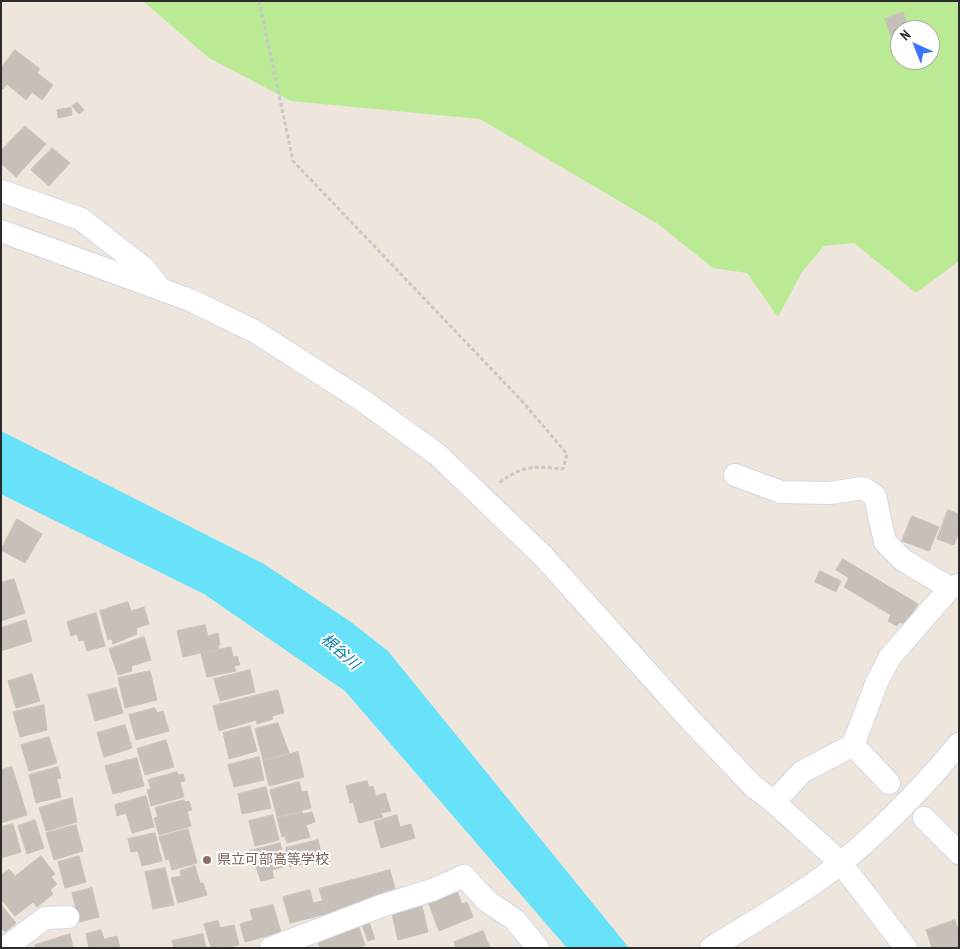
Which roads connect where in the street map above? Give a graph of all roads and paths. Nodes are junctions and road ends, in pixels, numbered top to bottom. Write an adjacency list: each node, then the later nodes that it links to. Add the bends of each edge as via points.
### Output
1 (259, 1): 6 (path, via 293,161 521,400 567,454 563,469 533,465)
2 (1, 191): 4 (street, via 81,219 145,268)
3 (1, 231): 4 (street)
4 (160, 288): 11 (street, via 254,332 362,400 438,455 544,557 692,722 754,786)
5 (735, 475): 7 (street, via 781,492 863,488 875,496 885,542 903,560)
6 (494, 486)
7 (954, 586): 9 (street, via 890,657)
8 (959, 744): 14 (street, via 891,817)
9 (853, 745): 10 (street); 11 (street, via 802,772)
10 (889, 783)
11 (774, 802): 14 (street)
12 (924, 818): 13 (street)
13 (959, 853)
14 (840, 862): 19 (street, via 814,883); 20 (street)
15 (68, 917): 16 (street, via 45,918)
16 (5, 948)
17 (271, 948): 18 (street, via 464,876 487,900 514,920)
18 (538, 948)
19 (711, 948)
20 (906, 948)

